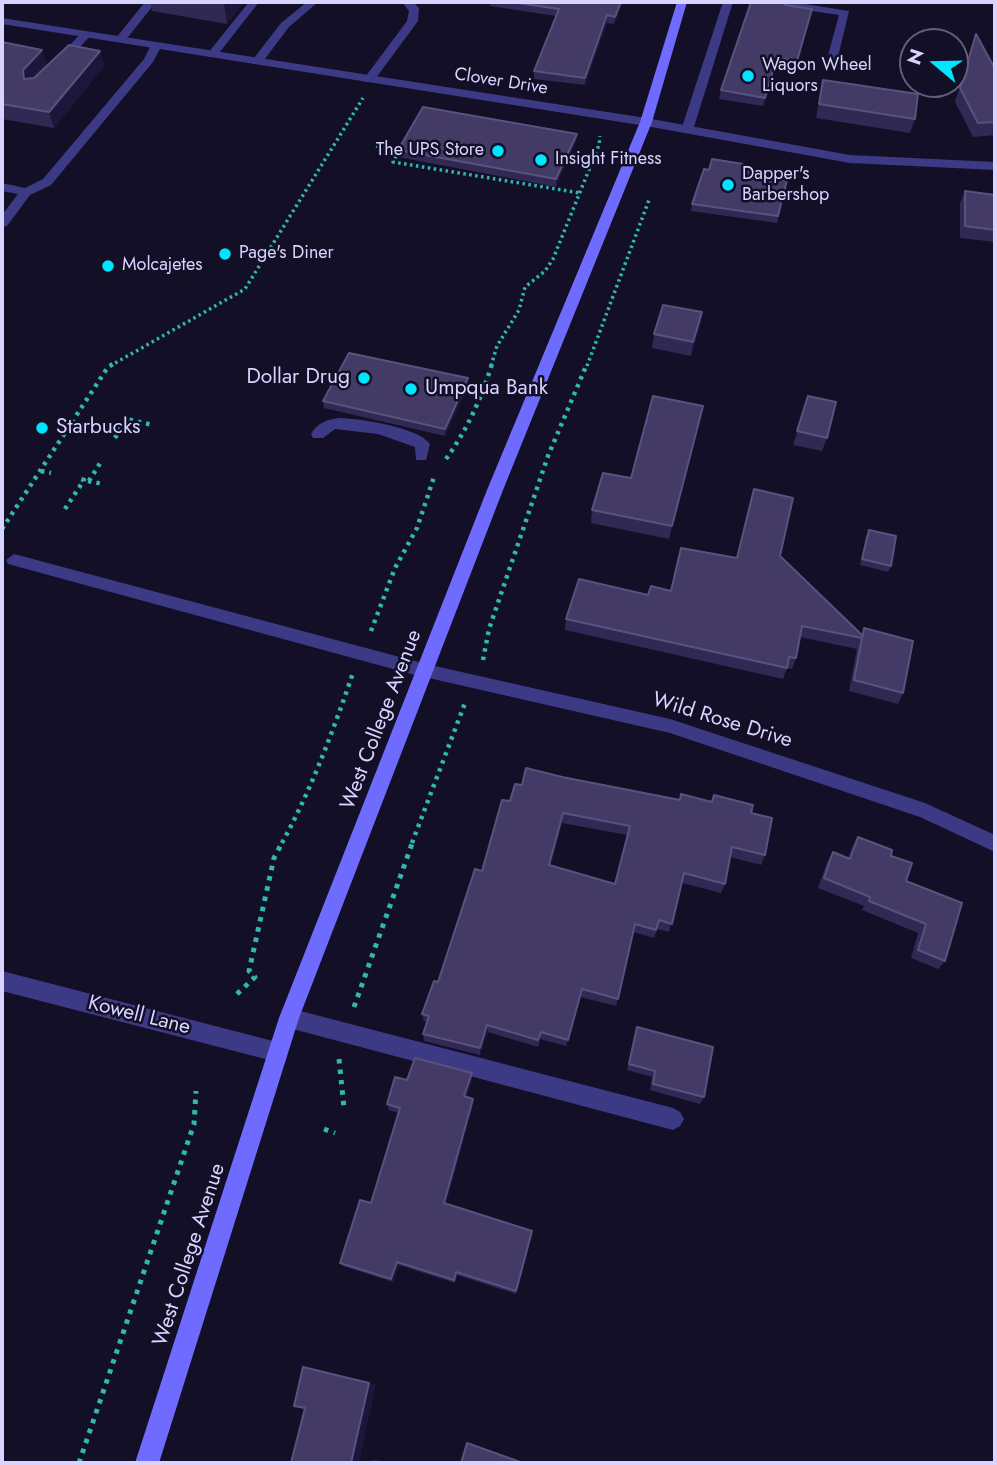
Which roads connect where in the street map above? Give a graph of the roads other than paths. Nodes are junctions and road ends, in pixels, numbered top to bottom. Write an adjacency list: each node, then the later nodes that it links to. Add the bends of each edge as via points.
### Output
1 (151, 2): 10 (street)
2 (254, 2): 12 (street)
3 (313, 2): 14 (street, via 285,25)
4 (407, 2): 16 (street, via 415,10 412,21)
5 (682, 2): 17 (main road, West College Avenue)
6 (728, 2): 18 (street)
7 (772, 2): 13 (street, via 845,13)
8 (2, 21): 9 (street, Clover Drive)
9 (86, 34): 10 (street, Clover Drive); 15 (street)
10 (120, 40): 11 (street, Clover Drive)
11 (156, 45): 12 (street, Clover Drive); 21 (street, via 149,60 47,182)
12 (212, 55): 14 (street, Clover Drive)
13 (833, 59)
14 (257, 62): 16 (street, Clover Drive)
15 (50, 73)
16 (369, 80): 17 (street, Clover Drive)
17 (646, 122): 18 (street, Clover Drive); 26 (main road, West College Avenue)
18 (687, 130): 19 (street, Clover Drive, via 850,159)
19 (995, 166)
20 (2, 187): 21 (street)
21 (26, 192): 22 (street)
22 (2, 223)
23 (318, 434): 24 (street, via 342,422 414,439 423,444)
24 (421, 456)
25 (14, 560): 26 (street, Wild Rose Drive)
26 (426, 671): 27 (street, Wild Rose Drive, via 670,726 925,811); 29 (main road, West College Avenue)
27 (995, 844)
28 (2, 981): 30 (street, Kowell Lane)
29 (289, 1018): 30 (main road, West College Avenue); 31 (street)
30 (277, 1052): 32 (main road, West College Avenue)
31 (673, 1119)
32 (147, 1463)

